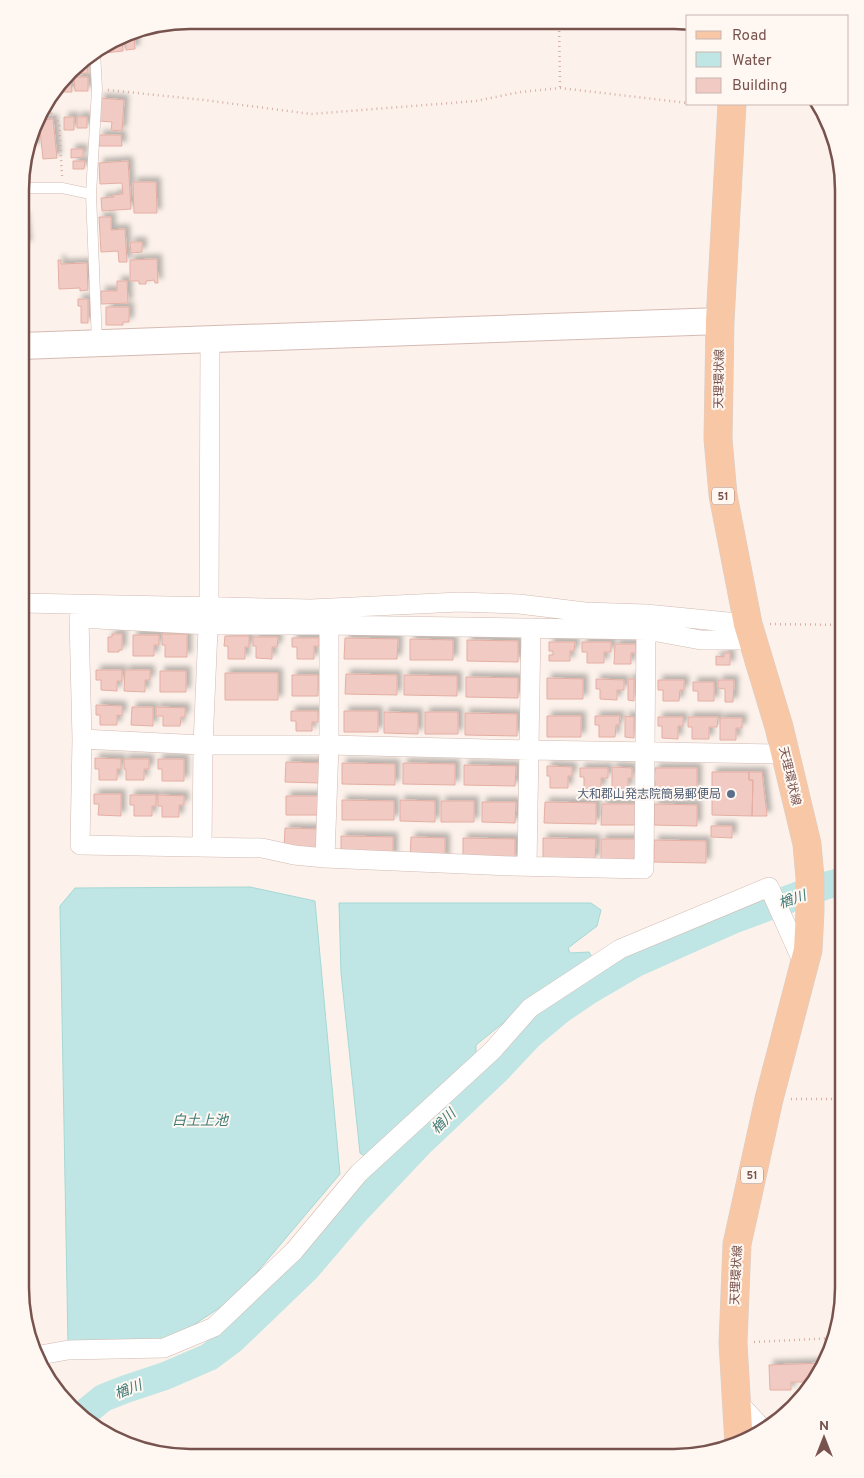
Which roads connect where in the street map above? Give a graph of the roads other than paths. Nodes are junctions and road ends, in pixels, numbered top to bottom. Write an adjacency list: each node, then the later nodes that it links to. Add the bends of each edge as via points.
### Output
1 (95, 60): 4 (lane, via 97,89)
2 (732, 105): 5 (main road, 天理環状線 / 51)
3 (29, 188): 4 (lane, via 62,188)
4 (91, 194): 7 (lane)
5 (720, 320): 6 (street); 15 (main road, 天理環状線 / 51, via 718,439 723,495)
6 (210, 338): 7 (street); 10 (street)
7 (97, 343): 8 (street)
8 (29, 346)
9 (29, 603): 10 (street)
10 (209, 606): 11 (street); 15 (street, via 311,609 460,602 519,604 586,612 646,614)
11 (209, 625): 12 (street); 16 (street, via 79,618); 17 (street)
12 (329, 625): 13 (street); 18 (street)
13 (531, 628): 14 (street); 19 (street)
14 (646, 630): 15 (street, via 701,640); 20 (street)
15 (750, 632): 21 (main road, 天理環状線 / 51)
16 (82, 739): 17 (street); 22 (street, via 80,845)
17 (203, 745): 18 (street); 22 (street)
18 (329, 745): 19 (street); 23 (street)
19 (530, 750): 20 (street); 24 (street)
20 (645, 751): 21 (street); 24 (street, via 644,868)
21 (785, 754): 25 (main road, 天理環状線 / 51, via 806,844 810,878 808,950)
22 (202, 847): 23 (street, via 262,848)
23 (325, 858): 24 (street)
24 (527, 866)
25 (804, 965): 26 (street, via 769,887 620,949 530,1008 492,1052 359,1173 294,1251 214,1327 164,1348 68,1350); 27 (main road, 天理環状線 / 51, via 769,1099 737,1244 733,1343)
26 (43, 1355)
27 (736, 1400): 28 (street); 29 (main road, 天理環状線 / 51)
28 (759, 1425)
29 (738, 1436)

